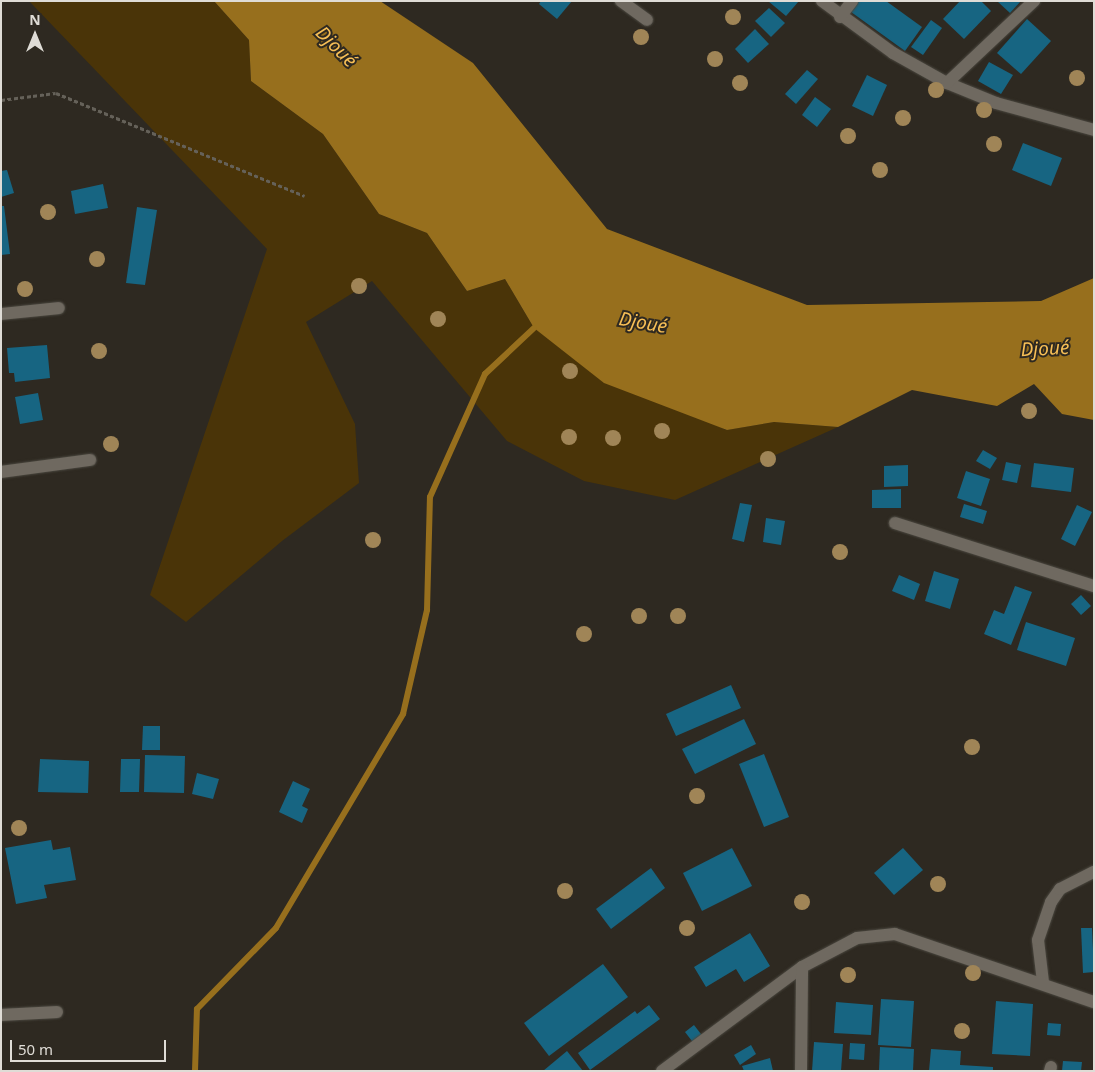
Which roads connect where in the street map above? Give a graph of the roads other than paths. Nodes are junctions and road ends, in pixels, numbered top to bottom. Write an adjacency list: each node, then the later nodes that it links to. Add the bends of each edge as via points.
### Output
1 (621, 1): 6 (street)
2 (822, 1): 5 (street)
3 (852, 1): 5 (street)
4 (1034, 1): 7 (street)
5 (840, 17): 7 (street, via 893,53)
6 (647, 20)
7 (947, 83): 8 (street, via 996,104)
8 (1094, 130)
9 (59, 308): 10 (street)
10 (1, 314)
11 (90, 460): 12 (street)
12 (1, 472)
13 (895, 523): 14 (street)
14 (1094, 586)
15 (1094, 872): 17 (street, via 1060,889 1051,902 1038,940)
16 (802, 967): 17 (street, via 857,938 894,934); 21 (street); 22 (street)
17 (1043, 982): 18 (street)
18 (1094, 1002)
19 (57, 1012): 20 (street)
20 (1, 1014)
21 (662, 1071)
22 (802, 1071)

